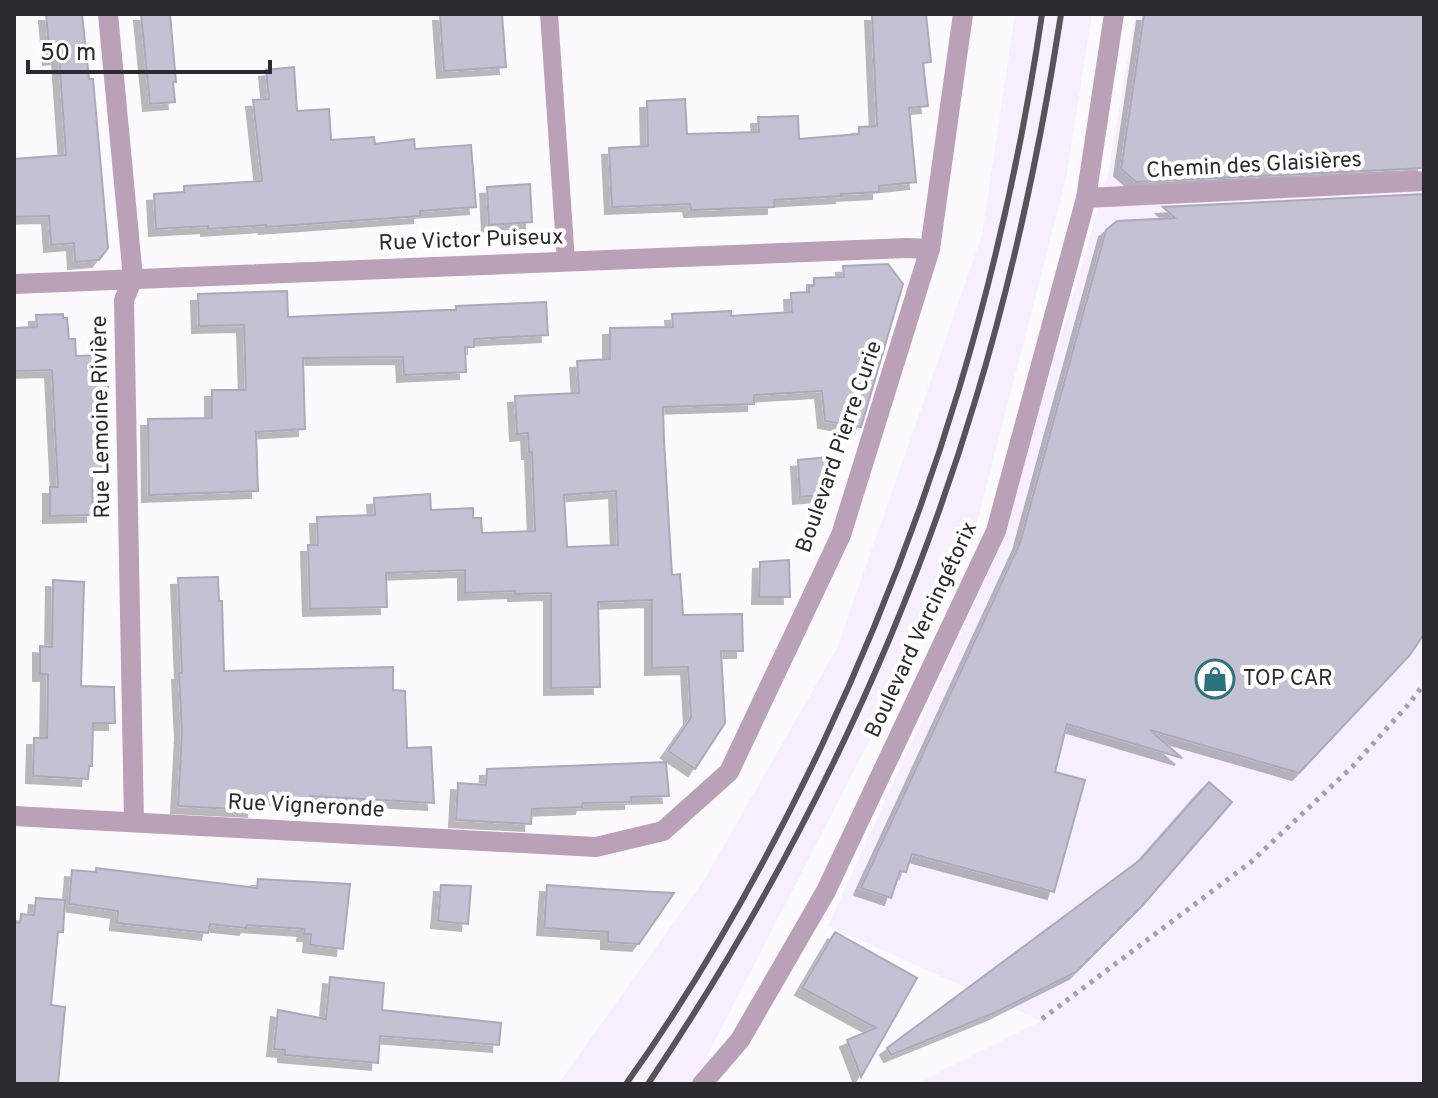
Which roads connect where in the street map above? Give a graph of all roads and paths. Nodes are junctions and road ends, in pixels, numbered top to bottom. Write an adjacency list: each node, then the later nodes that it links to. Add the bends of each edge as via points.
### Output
1 (108, 14): 9 (street, Rue Lemoine Rivière)
2 (549, 14): 8 (lane)
3 (963, 14): 7 (street, Boulevard Pierre Curie)
4 (1114, 14): 6 (street, Boulevard Vercingétorix)
5 (1424, 181): 6 (street, Chemin des Glaisières)
6 (1086, 198): 16 (street, Boulevard Vercingétorix, via 996,531 826,891 740,1040)
7 (930, 249): 8 (street, Rue Victor Puiseux); 14 (street, Boulevard Pierre Curie, via 841,535 729,772 663,831)
8 (566, 261): 9 (street, Rue Victor Puiseux)
9 (133, 278): 10 (street, Rue Victor Puiseux); 13 (street, Rue Lemoine Rivière, via 124,300)
10 (14, 284)
11 (1424, 684): 15 (path, via 1352,767 1251,862)
12 (14, 816): 13 (street, Rue Vigneronde)
13 (134, 822): 14 (street, Rue Vigneronde)
14 (596, 847)
15 (1042, 1019)
16 (702, 1084)

